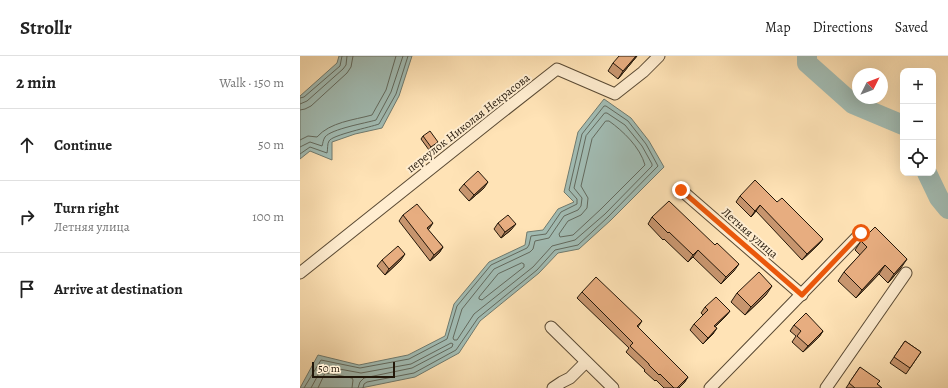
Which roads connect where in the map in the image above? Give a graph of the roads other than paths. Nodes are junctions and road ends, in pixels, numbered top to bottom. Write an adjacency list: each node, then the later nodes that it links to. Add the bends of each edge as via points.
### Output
1 (659, 56): 4 (street, переулок Николая Некрасова, via 614,94 557,69)
2 (681, 190): 6 (street, Летняя улица)
3 (861, 233): 6 (street)
4 (300, 273)
5 (906, 273): 12 (street)
6 (802, 295): 11 (street)
7 (551, 327): 8 (street)
8 (586, 362): 9 (street, via 570,378); 10 (street)
9 (553, 388)
10 (613, 388)
11 (710, 388)
12 (826, 388)

